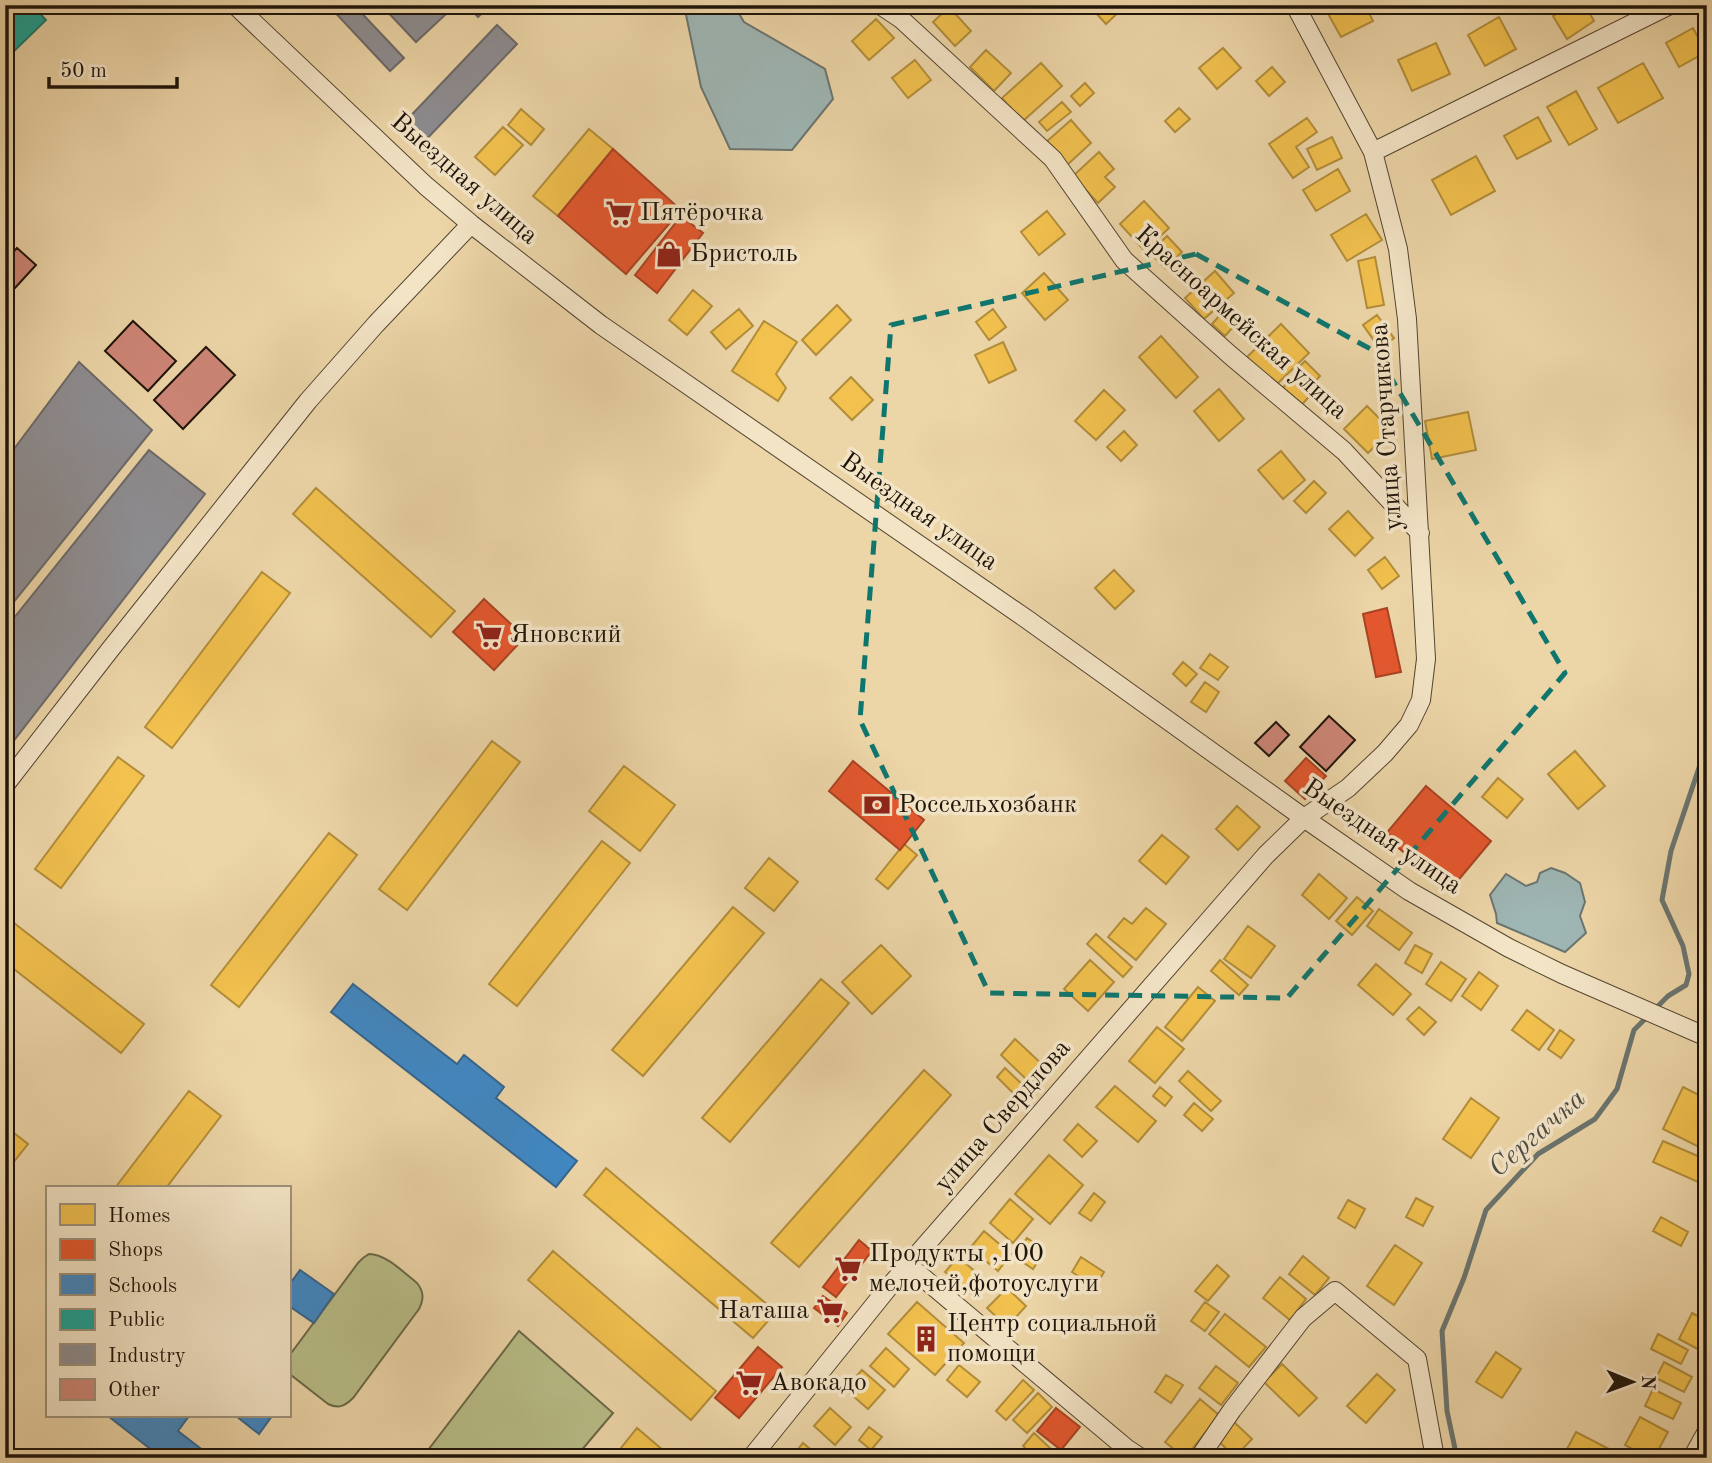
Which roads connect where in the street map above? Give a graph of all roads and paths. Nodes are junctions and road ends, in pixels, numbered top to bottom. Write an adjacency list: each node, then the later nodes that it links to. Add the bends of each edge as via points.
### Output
1 (235, 5): 6 (street, Выездная улица)
2 (880, 5): 7 (street, Красноармейская улица, via 901,19 1053,159 1124,260 1344,451)
3 (1295, 5): 5 (street, улица Старчикова)
4 (1670, 5): 5 (street)
5 (1373, 152): 7 (street, улица Старчикова, via 1403,284)
6 (471, 225): 8 (street, via 308,401); 9 (street, Выездная улица, via 601,325 1017,612)
7 (1420, 533): 9 (street, улица Старчикова, via 1426,659 1421,700 1409,724 1385,753 1348,788)
8 (5, 785)
9 (1304, 818): 10 (street, Выездная улица, via 1409,891 1509,948); 11 (street, улица Свердлова, via 1266,855)
10 (1707, 1037)
11 (908, 1265): 13 (street, улица Свердлова); 14 (street)
12 (1707, 1431): 17 (street)
13 (751, 1458)
14 (1141, 1458)
15 (1199, 1458): 16 (street, via 1304,1318 1335,1291 1417,1359)
16 (1435, 1458)
17 (1692, 1458)

